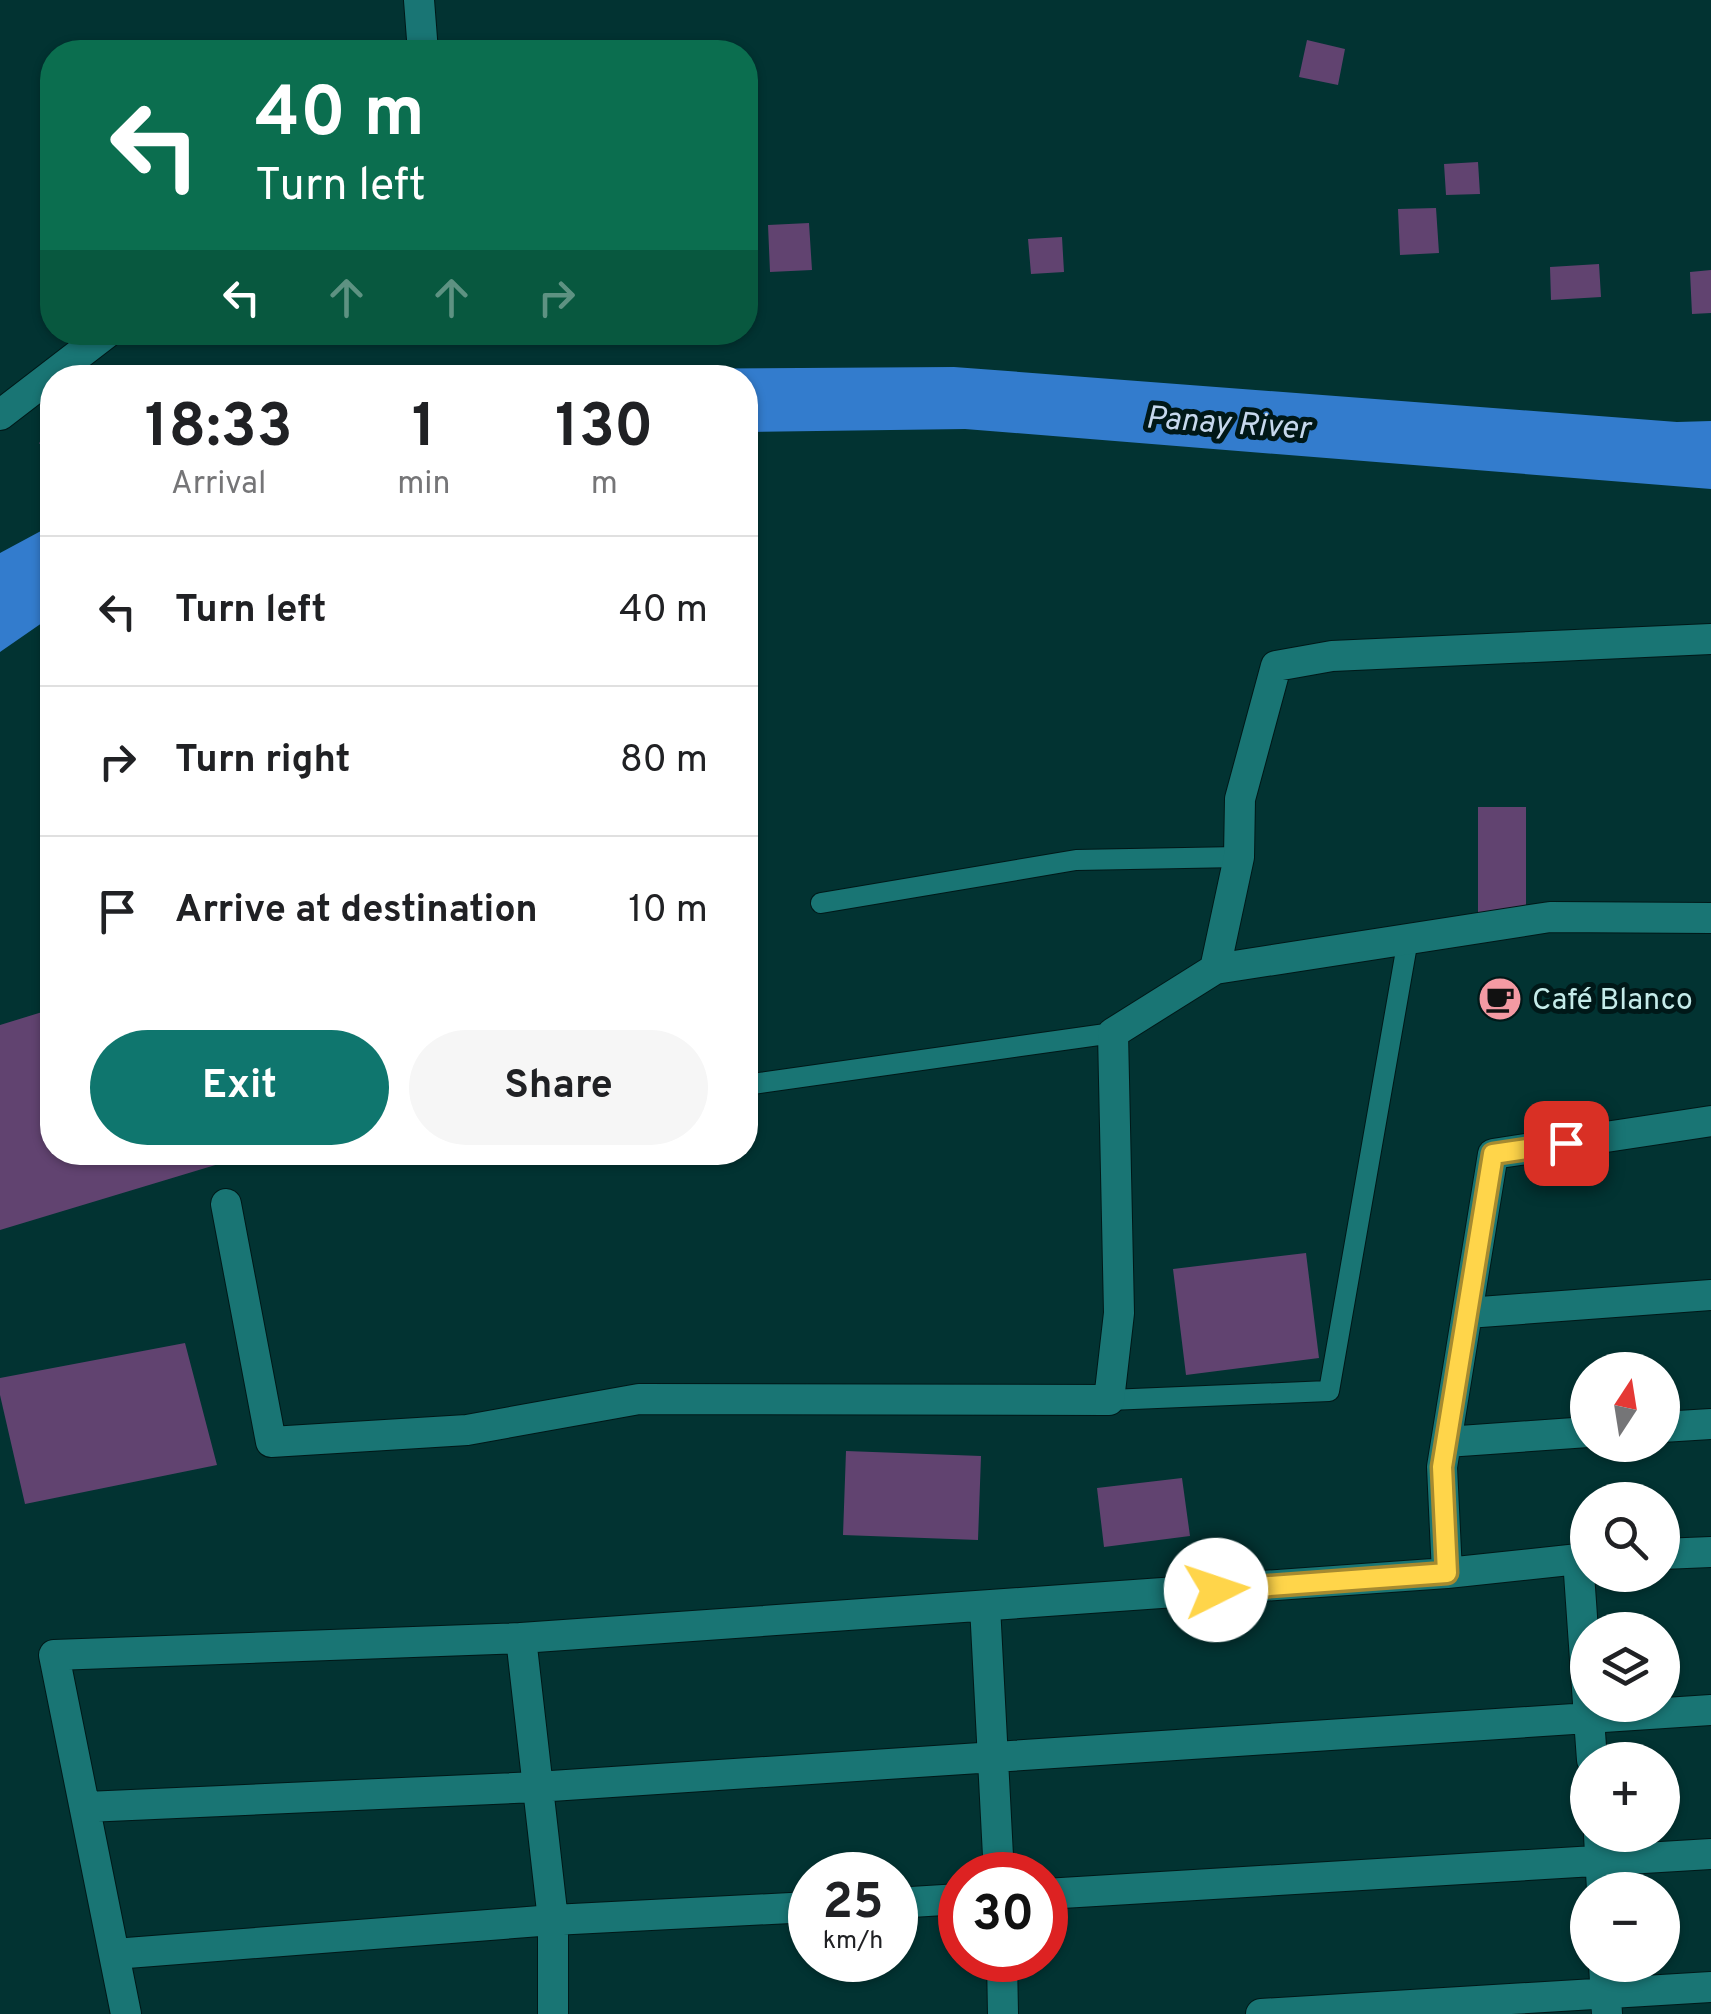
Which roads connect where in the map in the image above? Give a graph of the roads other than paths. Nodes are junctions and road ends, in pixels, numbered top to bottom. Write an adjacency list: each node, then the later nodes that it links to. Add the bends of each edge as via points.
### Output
1 (419, 0): 2 (street)
2 (422, 40)
3 (91, 345): 4 (street)
4 (66, 365)
5 (40, 385): 6 (street)
6 (0, 416)
7 (1711, 639): 8 (street, via 1332,656 1276,666 1240,799)
8 (1239, 857): 9 (lane, via 1076,860); 12 (street)
9 (821, 904)
10 (1711, 918): 11 (street, via 1550,917)
11 (1408, 939): 12 (street); 19 (lane, via 1330,1391)
12 (1216, 969): 13 (street)
13 (1113, 1033): 14 (lane); 19 (street, via 1119,1314)
14 (758, 1082)
15 (1711, 1120): 18 (street, via 1493,1154)
16 (226, 1204): 19 (street, via 270,1442 467,1430 640,1399)
17 (1711, 1294): 18 (street)
18 (1467, 1314): 23 (street)
19 (1109, 1400)
20 (1711, 1424): 21 (street)
21 (1680, 1426)
22 (1570, 1433): 23 (street)
23 (1446, 1442): 27 (street)
24 (1711, 1552): 25 (street)
25 (1680, 1553)
26 (1570, 1560): 27 (street)
27 (1447, 1573): 28 (street)
28 (985, 1606): 29 (street); 33 (street)
29 (520, 1638): 34 (street); 35 (street, via 54,1655)
30 (1680, 1709): 32 (street)
31 (1570, 1710): 33 (street)
32 (1711, 1710)
33 (992, 1759): 34 (street); 37 (street)
34 (536, 1787): 35 (street); 42 (street)
35 (86, 1806): 43 (street)
36 (1570, 1850): 40 (street)
37 (998, 1852)
38 (1679, 1852): 39 (street)
39 (1711, 1854)
40 (1068, 1892)
41 (788, 1908): 42 (street)
42 (553, 1920): 43 (street); 48 (street)
43 (114, 1954): 47 (street)
44 (1002, 1982): 49 (street)
45 (1711, 1987): 46 (street)
46 (1605, 1990): 50 (street)
47 (126, 2014)
48 (553, 2014)
49 (1003, 2014)
50 (1262, 2014)

